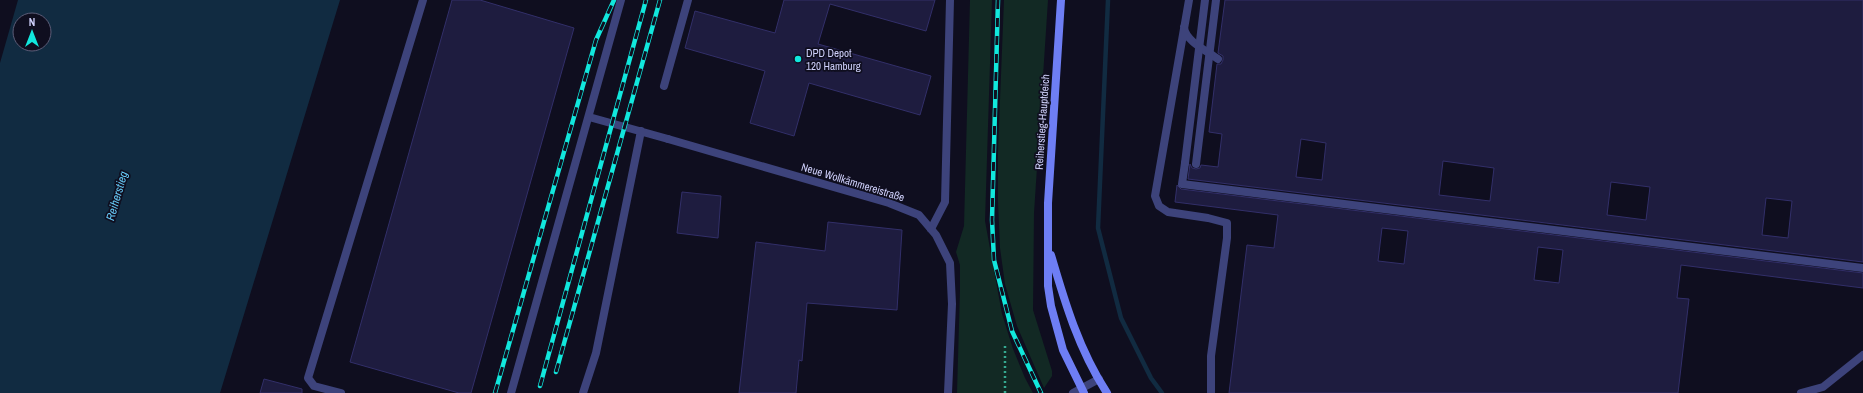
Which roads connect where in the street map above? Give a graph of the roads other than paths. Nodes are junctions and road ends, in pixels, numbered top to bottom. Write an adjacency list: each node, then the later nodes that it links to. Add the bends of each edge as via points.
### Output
1 (423, 0): 21 (street, via 308,378 314,386)
2 (622, 0): 12 (street)
3 (688, 0): 11 (street)
4 (950, 0): 15 (street, via 945,202)
5 (1061, 0): 16 (main road, Reiherstieg-Hauptdeich, via 1048,202)
6 (1189, 0): 9 (street)
7 (1205, 0): 17 (street, bridge, via 1182,184)
8 (1216, 0): 14 (street, bridge)
9 (1184, 24): 10 (street, via 1184,30 1191,39); 27 (street, via 1155,196 1159,206 1168,212 1227,223 1211,356)
10 (1218, 58)
11 (664, 86)
12 (589, 117): 13 (street, Neue Wollkämmereistraße); 22 (street)
13 (640, 131): 15 (street, Neue Wollkämmereistraße, via 889,202 919,215); 23 (street, via 596,353)
14 (1196, 164)
15 (931, 229): 24 (street, Neue Wollkämmereistraße, via 950,263 952,304)
16 (1049, 246): 19 (main road, via 1066,305); 20 (main road, via 1050,306 1063,350)
17 (1863, 268)
18 (1863, 355): 28 (street, via 1824,387)
19 (1098, 379): 20 (street); 26 (main road)
20 (1083, 391): 25 (street)
21 (341, 393)
22 (512, 393)
23 (583, 393)
24 (948, 393)
25 (1073, 393)
26 (1107, 393)
27 (1212, 393)
28 (1801, 393)

